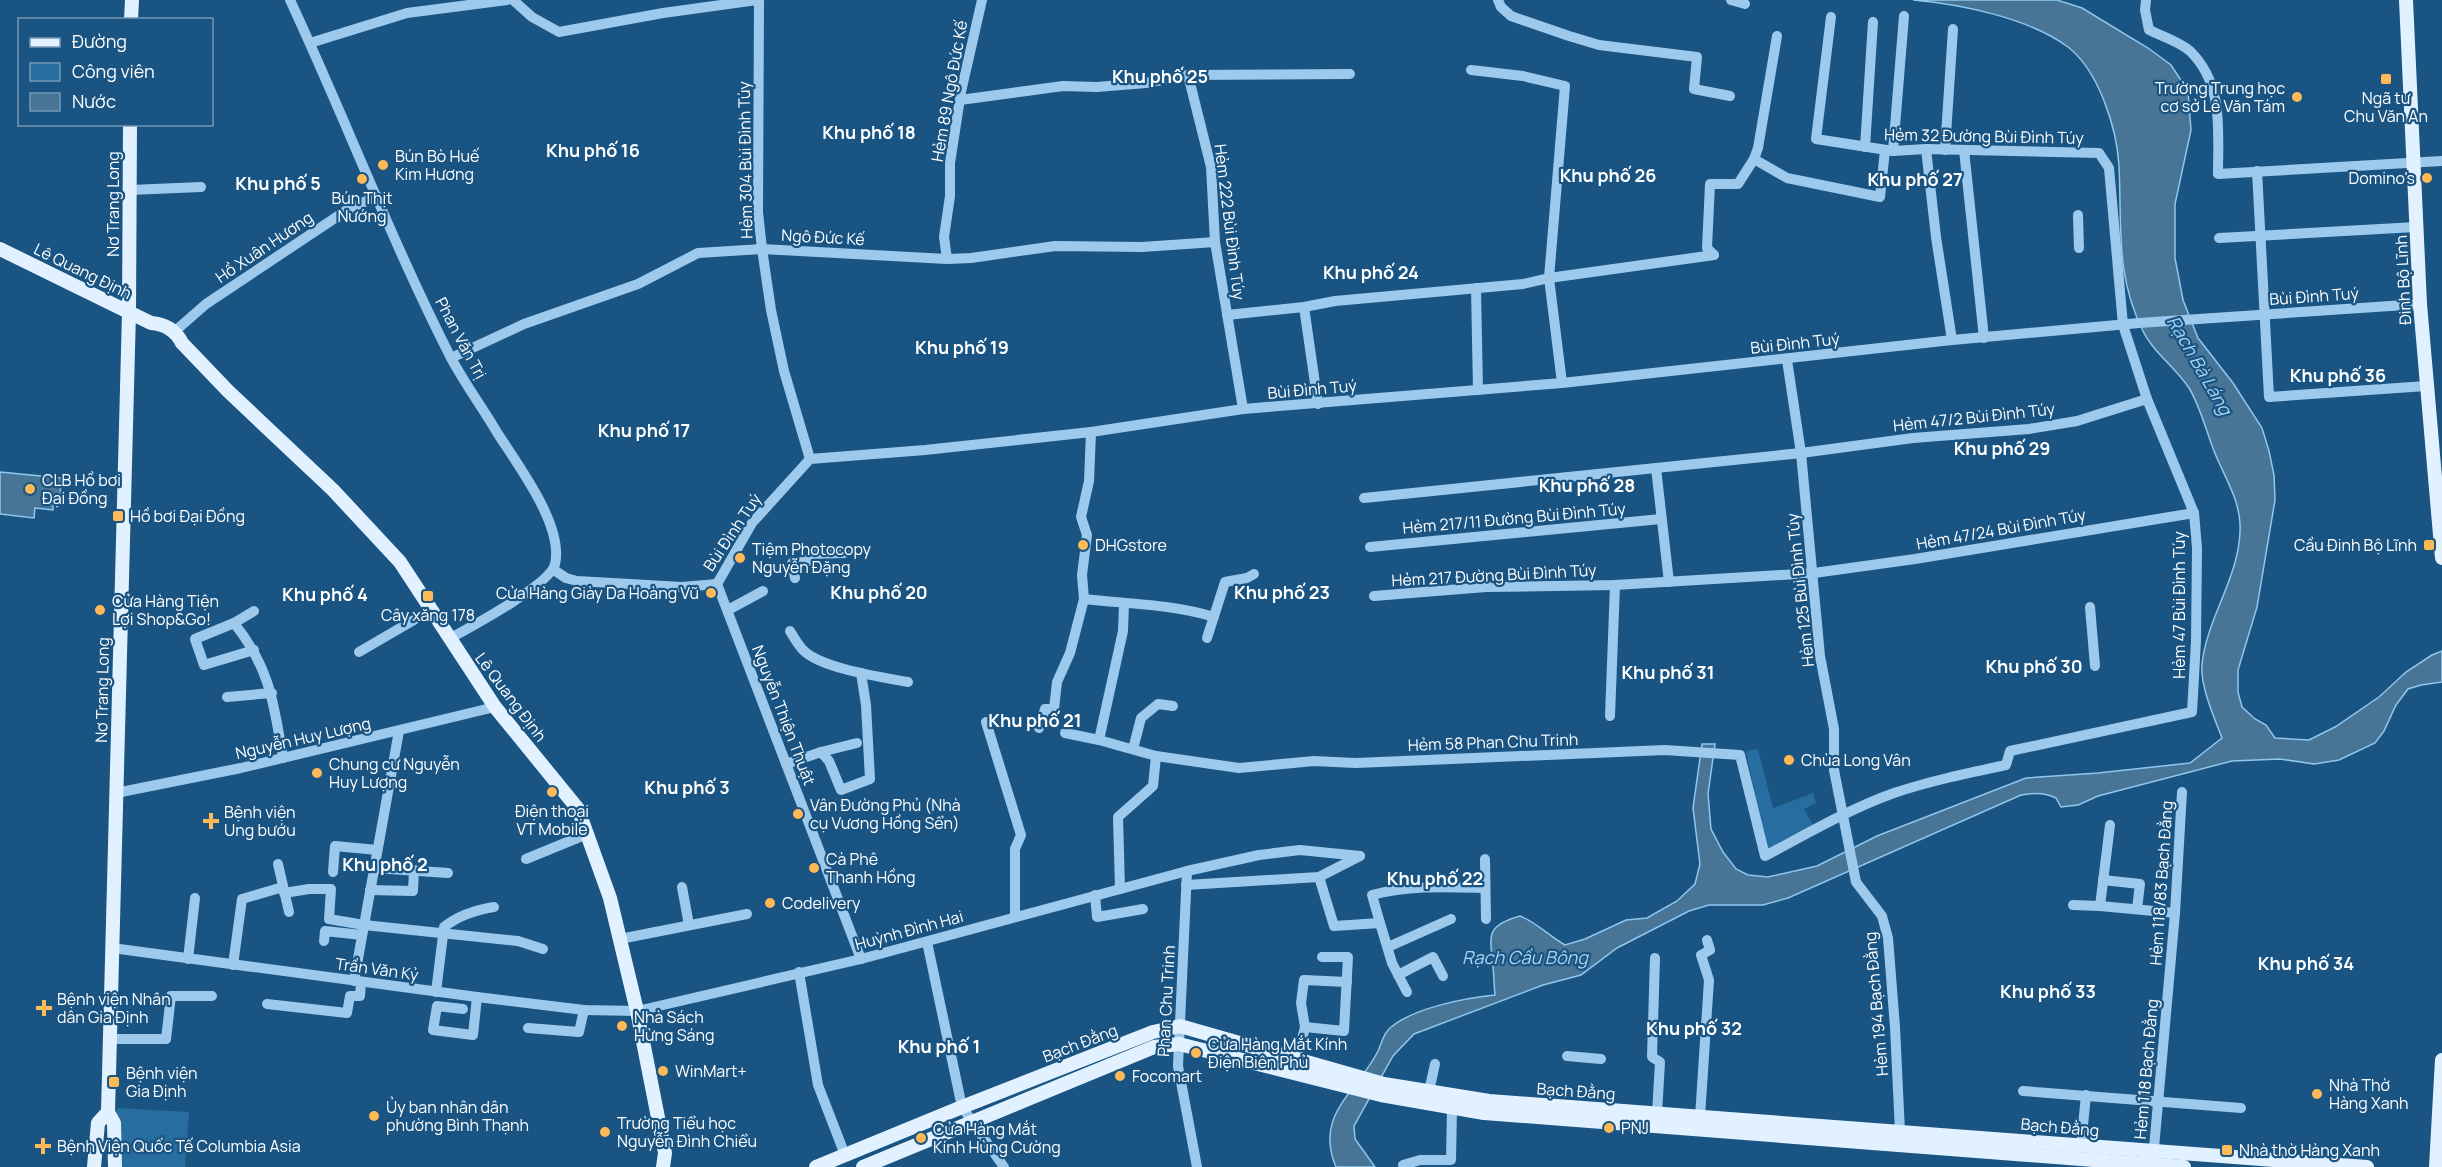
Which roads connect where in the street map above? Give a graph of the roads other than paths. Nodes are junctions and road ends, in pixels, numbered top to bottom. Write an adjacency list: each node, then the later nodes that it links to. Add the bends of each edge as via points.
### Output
1 (132, 0): 14 (main road)
2 (290, 0): 18 (street, Phan Văn Trị)
3 (507, 0): 18 (street, via 407,13)
4 (513, 0): 5 (street, via 532,17 559,32)
5 (758, 0): 44 (street, Hẻm 304 Bùi Đình Túy, via 758,212)
6 (982, 0): 23 (street, Hẻm 89 Ngô Đức Kế)
7 (1498, 0): 22 (street, via 1511,16 1599,45 1697,57 1694,89)
8 (1731, 0): 11 (street)
9 (2146, 0): 33 (street, via 2149,30 2189,50 2210,80 2218,116 2218,174)
10 (2406, 0): 32 (main road, Đinh Bộ Lĩnh)
11 (1745, 4)
12 (1904, 16): 27 (street)
13 (1831, 17): 25 (street, Hẻm 32 Đường Bùi Đình Túy, via 1816,139)
14 (131, 18)
15 (1873, 22): 25 (street)
16 (1953, 29): 28 (street)
17 (1777, 36): 30 (street)
18 (310, 43): 36 (street, Phan Văn Trị)
19 (1471, 70): 46 (street, via 1565,86)
20 (1350, 74): 21 (street)
21 (1188, 75): 23 (street, via 1146,83 1063,86); 41 (street, Hẻm 222 Bùi Đình Túy, via 1211,167)
22 (1730, 96)
23 (960, 100): 45 (street, Hẻm 89 Ngô Đức Kế, via 950,163 944,237)
24 (130, 126): 35 (main road, Nơ Trang Long)
25 (1865, 147): 27 (street, Hẻm 32 Đường Bùi Đình Túy)
26 (1926, 149): 27 (street, Hẻm 32 Đường Bùi Đình Túy); 28 (street, Hẻm 32 Đường Bùi Đình Túy); 56 (street)
27 (1889, 150): 30 (street, via 1880,197 1786,178)
28 (1945, 150): 29 (street, Hẻm 32 Đường Bùi Đình Túy)
29 (1964, 150): 53 (street, Hẻm 32 Đường Bùi Đình Túy, via 2099,153 2109,168); 55 (street)
30 (1754, 159): 46 (street, via 1738,183 1710,184 1707,248 1714,255)
31 (2442, 161): 32 (street)
32 (2412, 163): 33 (street); 38 (main road, Đinh Bộ Lĩnh)
33 (2257, 171): 39 (street)
34 (201, 187): 35 (street)
35 (130, 190): 50 (main road, Nơ Trang Long)
36 (377, 196): 54 (street, Hồ Xuân Hương, via 347,210 206,304); 57 (street, Phan Văn Trị)
37 (2078, 215): 42 (street)
38 (2416, 227): 39 (street); 48 (main road, Đinh Bộ Lĩnh)
39 (2261, 235): 40 (street); 52 (street)
40 (2219, 238)
41 (1215, 242): 45 (street, Ngô Đức Kế, via 1142,247 1055,246); 51 (street, Hẻm 222 Bùi Đình Túy)
42 (2079, 248)
43 (0, 249): 50 (main road, Lê Quang Định)
44 (762, 249): 45 (street, Ngô Đức Kế); 57 (street, Ngô Đức Kế, via 698,253 638,284 524,324); 67 (street, Hẻm 304 Bùi Đình Túy, via 784,371)
45 (947, 260)
46 (1549, 278): 47 (street); 59 (street)
47 (1476, 288): 49 (street, via 1335,301); 61 (street)
48 (2420, 304): 52 (street, Bùi Đình Tuý); 60 (main road, Đinh Bộ Lĩnh)
49 (1304, 308): 51 (street); 63 (street)
50 (129, 312): 54 (main road, Lê Quang Định, via 151,322 172,340); 117 (main road, Nơ Trang Long)
51 (1227, 315): 64 (street, Hẻm 222 Bùi Đình Túy)
52 (2264, 315): 53 (street, Bùi Đình Tuý); 60 (street, via 2269,397)
53 (2123, 325): 55 (street, Bùi Đình Tuý); 62 (street, Hẻm 47 Bùi Đình Túy)
54 (178, 337): 87 (main road, Lê Quang Định, via 400,562)
55 (1984, 338): 56 (street, Bùi Đình Tuý)
56 (1952, 340): 58 (street, Bùi Đình Tuý)
57 (451, 358): 75 (street, Phan Văn Trị, via 551,524 556,551)
58 (1787, 360): 59 (street, Bùi Đình Tuý); 66 (street, Hẻm 125 Bùi Đình Túy)
59 (1562, 383): 61 (street, Bùi Đình Tuý)
60 (2426, 386): 74 (main road, Đinh Bộ Lĩnh)
61 (1478, 390): 63 (street, Bùi Đình Tuý)
62 (2147, 399): 66 (street, Hẻm 47/2 Bùi Đình Túy, via 2077,421 2029,429 1913,438); 70 (street, Hẻm 47 Bùi Đình Túy)
63 (1318, 404): 64 (street, Bùi Đình Tuý)
64 (1244, 409): 65 (street, Bùi Đình Tuý)
65 (1091, 432): 67 (street, Bùi Đình Tuý); 84 (street, via 1089,481 1081,517 1087,535 1082,575)
66 (1801, 453): 68 (street, Hẻm 47/2 Bùi Đình Túy); 76 (street, Hẻm 125 Bùi Đình Túy)
67 (810, 459): 80 (street, Bùi Đình Tuý, via 752,523)
68 (1656, 468): 69 (street, Hẻm 47/2 Bùi Đình Túy); 71 (street)
69 (1364, 498)
70 (2194, 513): 76 (street, Hẻm 47/24 Bùi Đình Túy); 118 (street, Hẻm 47 Bùi Đình Túy, via 2197,548 2192,712 2010,751 2006,765 1893,794)
71 (1661, 519): 72 (street, Hẻm 217/11 Đường Bùi Đình Túy); 79 (street)
72 (1370, 547)
73 (844, 553): 78 (street, via 811,554 810,561 792,563)
74 (2442, 558)
75 (554, 570): 80 (street, Bùi Đình Tuý, via 577,581 682,587); 94 (street, via 517,598)
76 (1814, 573): 79 (street, Hẻm 47/24 Bùi Đình Túy); 118 (street, Hẻm 125 Bùi Đình Túy)
77 (1254, 574): 90 (street, via 1225,582)
78 (795, 578)
79 (1669, 582): 81 (street, Hẻm 217 Đường Bùi Đình Túy)
80 (717, 584): 88 (street, Nguyễn Thiện Thuật)
81 (1616, 585): 83 (street, Hẻm 217 Đường Bùi Đình Túy, via 1486,587); 104 (street)
82 (763, 591): 88 (street)
83 (1374, 596)
84 (1084, 599): 85 (street); 106 (street, via 1070,653 1057,682 1054,709 1044,709)
85 (1124, 604): 90 (street, via 1156,604); 109 (street, via 1123,630)
86 (2090, 608): 97 (street)
87 (431, 610): 94 (main road, Lê Quang Định); 96 (street)
88 (728, 610): 115 (street, Nguyễn Thiện Thuật)
89 (254, 611): 91 (street)
90 (1214, 617): 93 (street)
91 (234, 623): 95 (street); 95 (street, via 195,639 204,665)
92 (790, 632): 98 (street, via 804,651 817,659)
93 (1207, 638)
94 (449, 639): 103 (main road, Lê Quang Định)
95 (254, 650): 100 (street)
96 (359, 652)
97 (2095, 666)
98 (861, 673): 99 (street); 112 (street, via 870,779 841,790)
99 (908, 682)
100 (272, 693): 101 (street); 114 (street)
101 (227, 697)
102 (1173, 706): 111 (street, via 1158,704 1141,718)
103 (495, 707): 107 (street, Nguyễn Huy Lượng); 120 (main road, Lê Quang Định, via 578,809)
104 (1610, 716)
105 (986, 722): 149 (street, via 1021,835 1015,849)
106 (1039, 728)
107 (399, 731): 114 (street, Nguyễn Huy Lượng); 121 (street)
108 (1065, 733): 109 (street, Hẻm 58 Phan Chu Trinh)
109 (1099, 740): 111 (street, Hẻm 58 Phan Chu Trinh)
110 (857, 743): 112 (street)
111 (1133, 749): 113 (street, Hẻm 58 Phan Chu Trinh)
112 (821, 752): 115 (street)
113 (1156, 756): 118 (street, Hẻm 58 Phan Chu Trinh, via 1239,768 1314,761 1356,763 1673,751 1740,755 1765,856); 136 (street, via 1153,786 1118,816)
114 (283, 758): 117 (street, Nguyễn Huy Lượng)
115 (786, 764): 166 (street, Nguyễn Thiện Thuật)
116 (2182, 792): 147 (street, Hẻm 118/83 Bạch Đằng)
117 (116, 793): 161 (main road, Nơ Trang Long)
118 (1842, 816): 132 (street, Hẻm 125 Bùi Đình Túy)
119 (2110, 825): 131 (street)
120 (587, 834): 122 (street); 156 (main road, Lê Quang Định)
121 (377, 850): 125 (street); 128 (street, via 335,846)
122 (526, 859)
123 (1485, 859): 135 (street)
124 (278, 864): 137 (street)
125 (374, 868): 126 (street); 138 (street)
126 (414, 870): 129 (street); 138 (street, via 413,891)
127 (1187, 871): 130 (street, Huỳnh Đình Hai, via 1283,851 1360,856); 133 (street, Phan Chu Trinh); 136 (street, Huỳnh Đình Hai)
128 (333, 872)
129 (448, 873)
130 (1320, 877): 133 (street); 152 (street, via 1334,926)
131 (2103, 880): 142 (street); 145 (street, via 2140,884)
132 (1856, 882): 205 (street, Hẻm 194 Bạch Đằng, via 1882,916 1888,938)
133 (1186, 885): 182 (street, Phan Chu Trinh)
134 (682, 887): 153 (street)
135 (1485, 888): 151 (street); 152 (street, via 1428,887 1372,895)
136 (1120, 889): 139 (street, Huỳnh Đình Hai)
137 (284, 890): 146 (street); 154 (street, via 331,889 329,919); 167 (street, via 242,899)
138 (370, 890): 154 (street)
139 (1095, 895): 144 (street, via 1097,917); 149 (street, Huỳnh Đình Hai)
140 (195, 898): 165 (street)
141 (2073, 905): 142 (street)
142 (2100, 906): 145 (street)
143 (494, 907): 155 (street, via 453,919)
144 (1143, 909)
145 (2137, 909): 147 (street)
146 (289, 912)
147 (2175, 913): 171 (street, Hẻm 118/83 Bạch Đằng)
148 (747, 914): 153 (street)
149 (1015, 916): 159 (street, Huỳnh Đình Hai)
150 (1451, 919): 160 (street)
151 (1486, 919)
152 (1380, 923): 160 (street)
153 (690, 925): 156 (street)
154 (363, 930): 155 (street); 158 (street, via 325,931); 172 (street)
155 (442, 933): 162 (street, via 518,941); 174 (street)
156 (620, 939): 181 (main road, Lê Quang Định)
157 (1707, 940): 204 (street, via 1710,950 1701,955 1709,980)
158 (324, 941)
159 (927, 942): 166 (street, Huỳnh Đình Hai); 198 (street)
160 (1388, 947): 169 (street)
161 (112, 948): 165 (street, Trần Văn Kỷ); 185 (main road, Nơ Trang Long)
162 (543, 949)
163 (1322, 957): 173 (street, via 1348,957)
164 (1655, 958): 202 (street, via 1652,1057 1660,1062)
165 (188, 959): 167 (street, Trần Văn Kỷ)
166 (861, 959): 168 (street, Huỳnh Đình Hai)
167 (233, 965): 172 (street, Trần Văn Kỷ)
168 (799, 972): 181 (street, Huỳnh Đình Hai); 207 (street, via 818,1085)
169 (1398, 975): 170 (street, via 1433,957); 175 (street)
170 (1443, 976)
171 (2170, 976): 197 (street, Hẻm 118 Bạch Đằng)
172 (358, 981): 174 (street, Trần Văn Kỷ); 178 (street, via 360,996 350,996 347,1013)
173 (1347, 982): 183 (street, via 1344,1031); 183 (street, via 1304,980 1301,1003)
174 (435, 992): 177 (street, Trần Văn Kỷ)
175 (1407, 992)
176 (212, 996): 185 (street, via 171,996 166,1039)
177 (477, 998): 179 (street, via 473,1035 433,1030 437,1006); 180 (street, Trần Văn Kỷ)
178 (267, 1004)
179 (463, 1009)
180 (584, 1010): 181 (street, Trần Văn Kỷ); 184 (street, via 579,1032)
181 (637, 1011): 209 (main road, Lê Quang Định)
182 (1180, 1026): 186 (street, Phan Chu Trinh); 189 (main road, Bạch Đằng); 198 (main road, Bạch Đằng, via 1153,1032)
183 (1305, 1027): 189 (street)
184 (528, 1028)
185 (110, 1039): 201 (main road, Nơ Trang Long)
186 (1179, 1044): 192 (main road, Bạch Đằng); 203 (main road, Bạch Đằng, via 1154,1047); 219 (street, Phan Chu Trinh, via 1178,1066)
187 (1567, 1056): 188 (street)
188 (1601, 1059)
189 (1297, 1060): 192 (main road, Bạch Đằng)
190 (2442, 1060): 222 (main road)
191 (1435, 1064): 195 (street)
192 (1346, 1080): 193 (main road, Bạch Đằng)
193 (1382, 1089): 195 (main road, Bạch Đằng); 199 (main road, Bạch Đằng)
194 (2023, 1090): 196 (street)
195 (1429, 1091): 202 (main road, Bạch Đằng, via 1490,1101)
196 (2086, 1095): 197 (street); 206 (street)
197 (2158, 1101): 200 (street); 208 (street, Hẻm 118 Bạch Đằng)
198 (962, 1107): 203 (street); 207 (main road, Bạch Đằng)
199 (1452, 1107): 204 (main road, Bạch Đằng, via 1484,1113); 210 (street)
200 (2241, 1108)
201 (108, 1112): 214 (main road, Nơ Trang Long, via 98,1123); 215 (main road, Nơ Trang Long, via 114,1123)
202 (1657, 1114): 204 (main road, Bạch Đằng)
203 (972, 1123): 213 (main road, Bạch Đằng); 218 (street)
204 (1700, 1124): 205 (main road, Bạch Đằng)
205 (1899, 1139): 206 (main road, Bạch Đằng); 208 (main road, Bạch Đằng)
206 (2081, 1146): 208 (main road, Bạch Đằng)
207 (845, 1155): 217 (main road, Bạch Đằng)
208 (2153, 1158): 211 (main road, Bạch Đằng); 220 (main road, Bạch Đằng)
209 (664, 1160): 216 (main road, Lê Quang Định)
210 (1453, 1163): 212 (street, via 1420,1160)
211 (2282, 1164): 221 (main road, Bạch Đằng)
212 (1403, 1165)
213 (869, 1166)
214 (94, 1167)
215 (115, 1167)
216 (675, 1167)
217 (816, 1167)
218 (1004, 1167)
219 (1197, 1167)
220 (2184, 1167)
221 (2367, 1167)
222 (2436, 1167)

